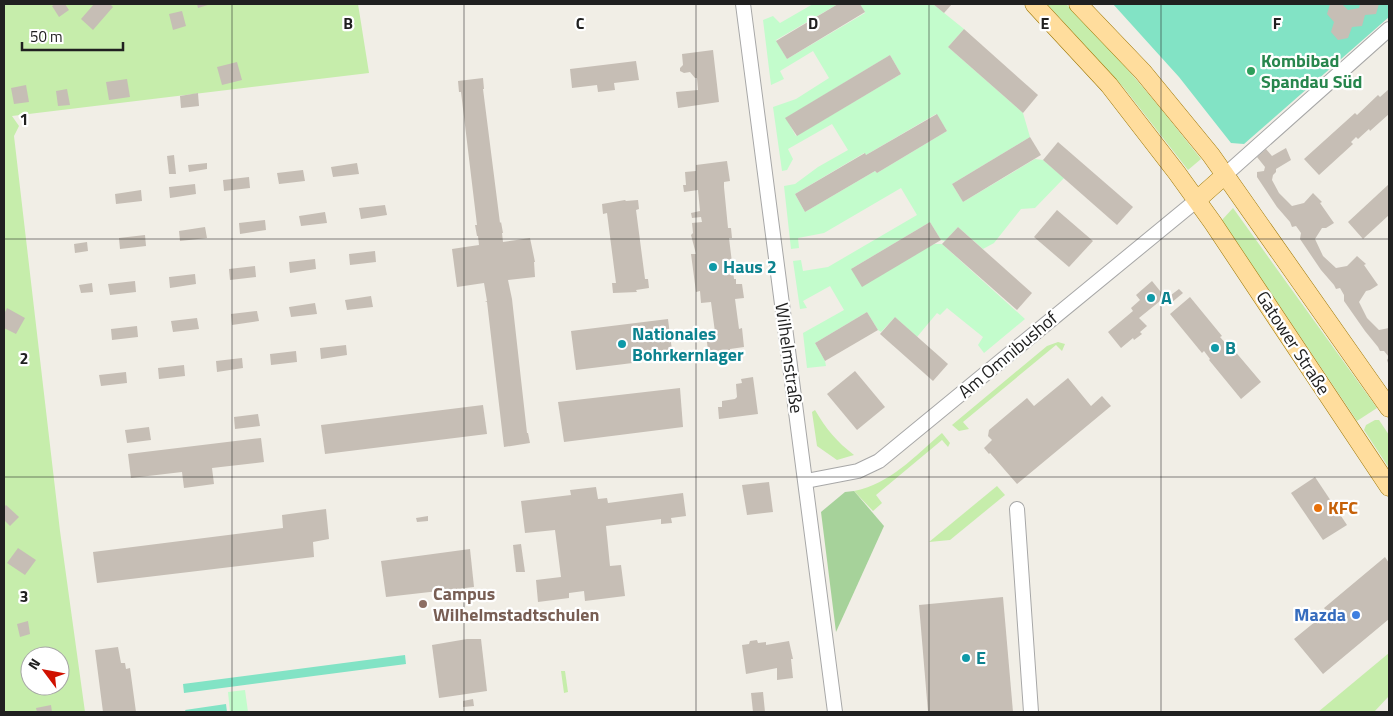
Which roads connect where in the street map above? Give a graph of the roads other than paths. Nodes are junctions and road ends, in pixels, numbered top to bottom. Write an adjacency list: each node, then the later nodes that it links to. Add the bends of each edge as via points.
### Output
1 (743, 4): 8 (street, Wilhelmstraße)
2 (1034, 4): 6 (main road, Gatower Straße, via 1109,85)
3 (1078, 4): 5 (main road, via 1143,72)
4 (1389, 29): 5 (street)
5 (1225, 175): 6 (main road); 7 (main road)
6 (1196, 200): 8 (street, Am Omnibushof, via 879,461 858,471); 9 (main road, Gatower Straße)
7 (1389, 408)
8 (806, 481): 11 (street, Wilhelmstraße)
9 (1389, 487)
10 (1017, 509): 12 (street)
11 (835, 712)
12 (1031, 712)

